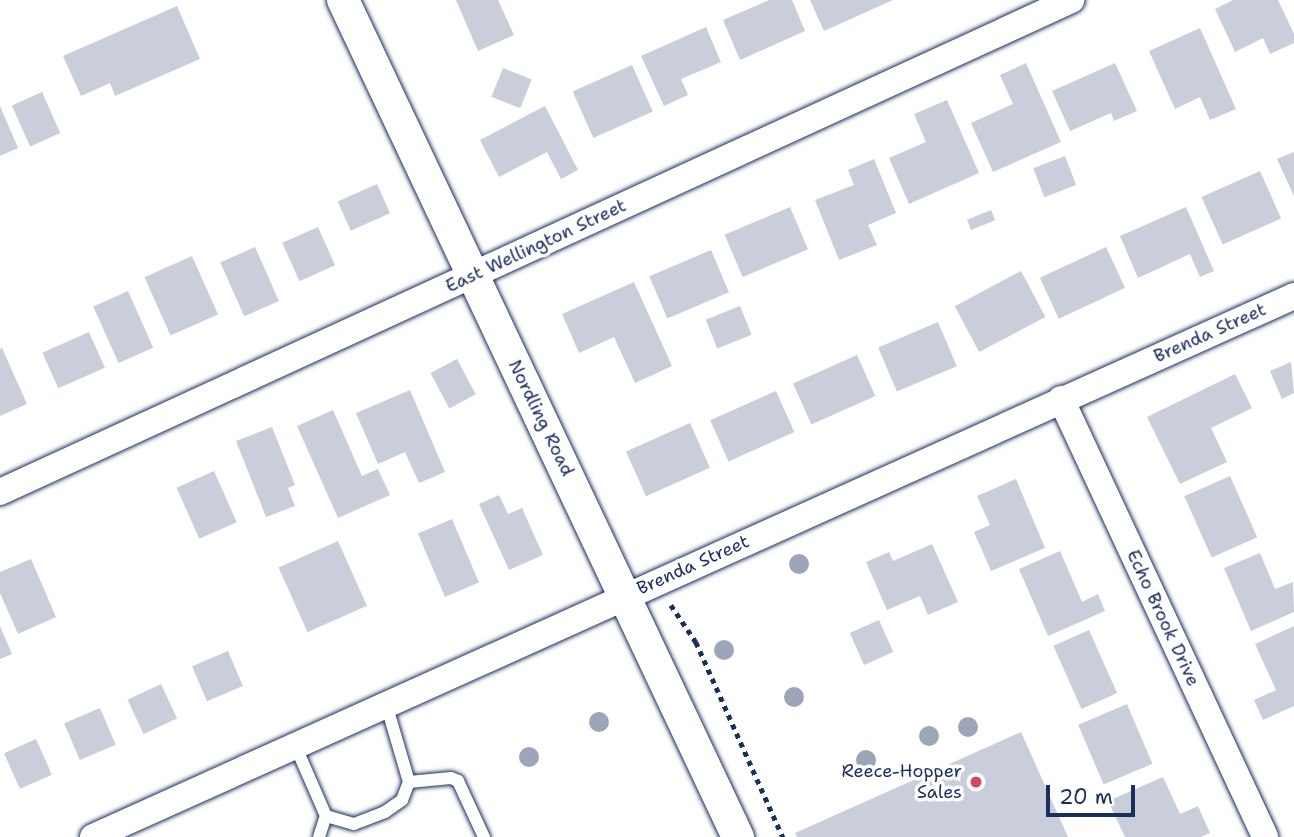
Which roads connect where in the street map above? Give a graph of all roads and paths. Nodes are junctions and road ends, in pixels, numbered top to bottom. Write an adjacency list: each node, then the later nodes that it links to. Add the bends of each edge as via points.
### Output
1 (343, 0): 3 (street, Nordling Road)
2 (1071, 0): 3 (street, East Wellington Street)
3 (472, 276): 6 (street, East Wellington Street); 7 (street, Nordling Road)
4 (1294, 296): 5 (street, Brenda Street)
5 (1061, 399): 7 (street, Brenda Street); 18 (street, Echo Brook Drive)
6 (0, 492)
7 (626, 595): 9 (street, Brenda Street); 16 (street, Nordling Road)
8 (669, 603): 17 (path, via 696,642)
9 (386, 704): 10 (street, Brenda Street); 11 (lane)
10 (295, 745): 12 (lane); 13 (street, Brenda Street)
11 (408, 782): 12 (lane, via 402,800 385,812 354,824); 15 (lane, via 458,781)
12 (326, 816): 14 (lane)
13 (93, 837)
14 (319, 837)
15 (484, 837)
16 (738, 837)
17 (783, 837)
18 (1265, 837)

